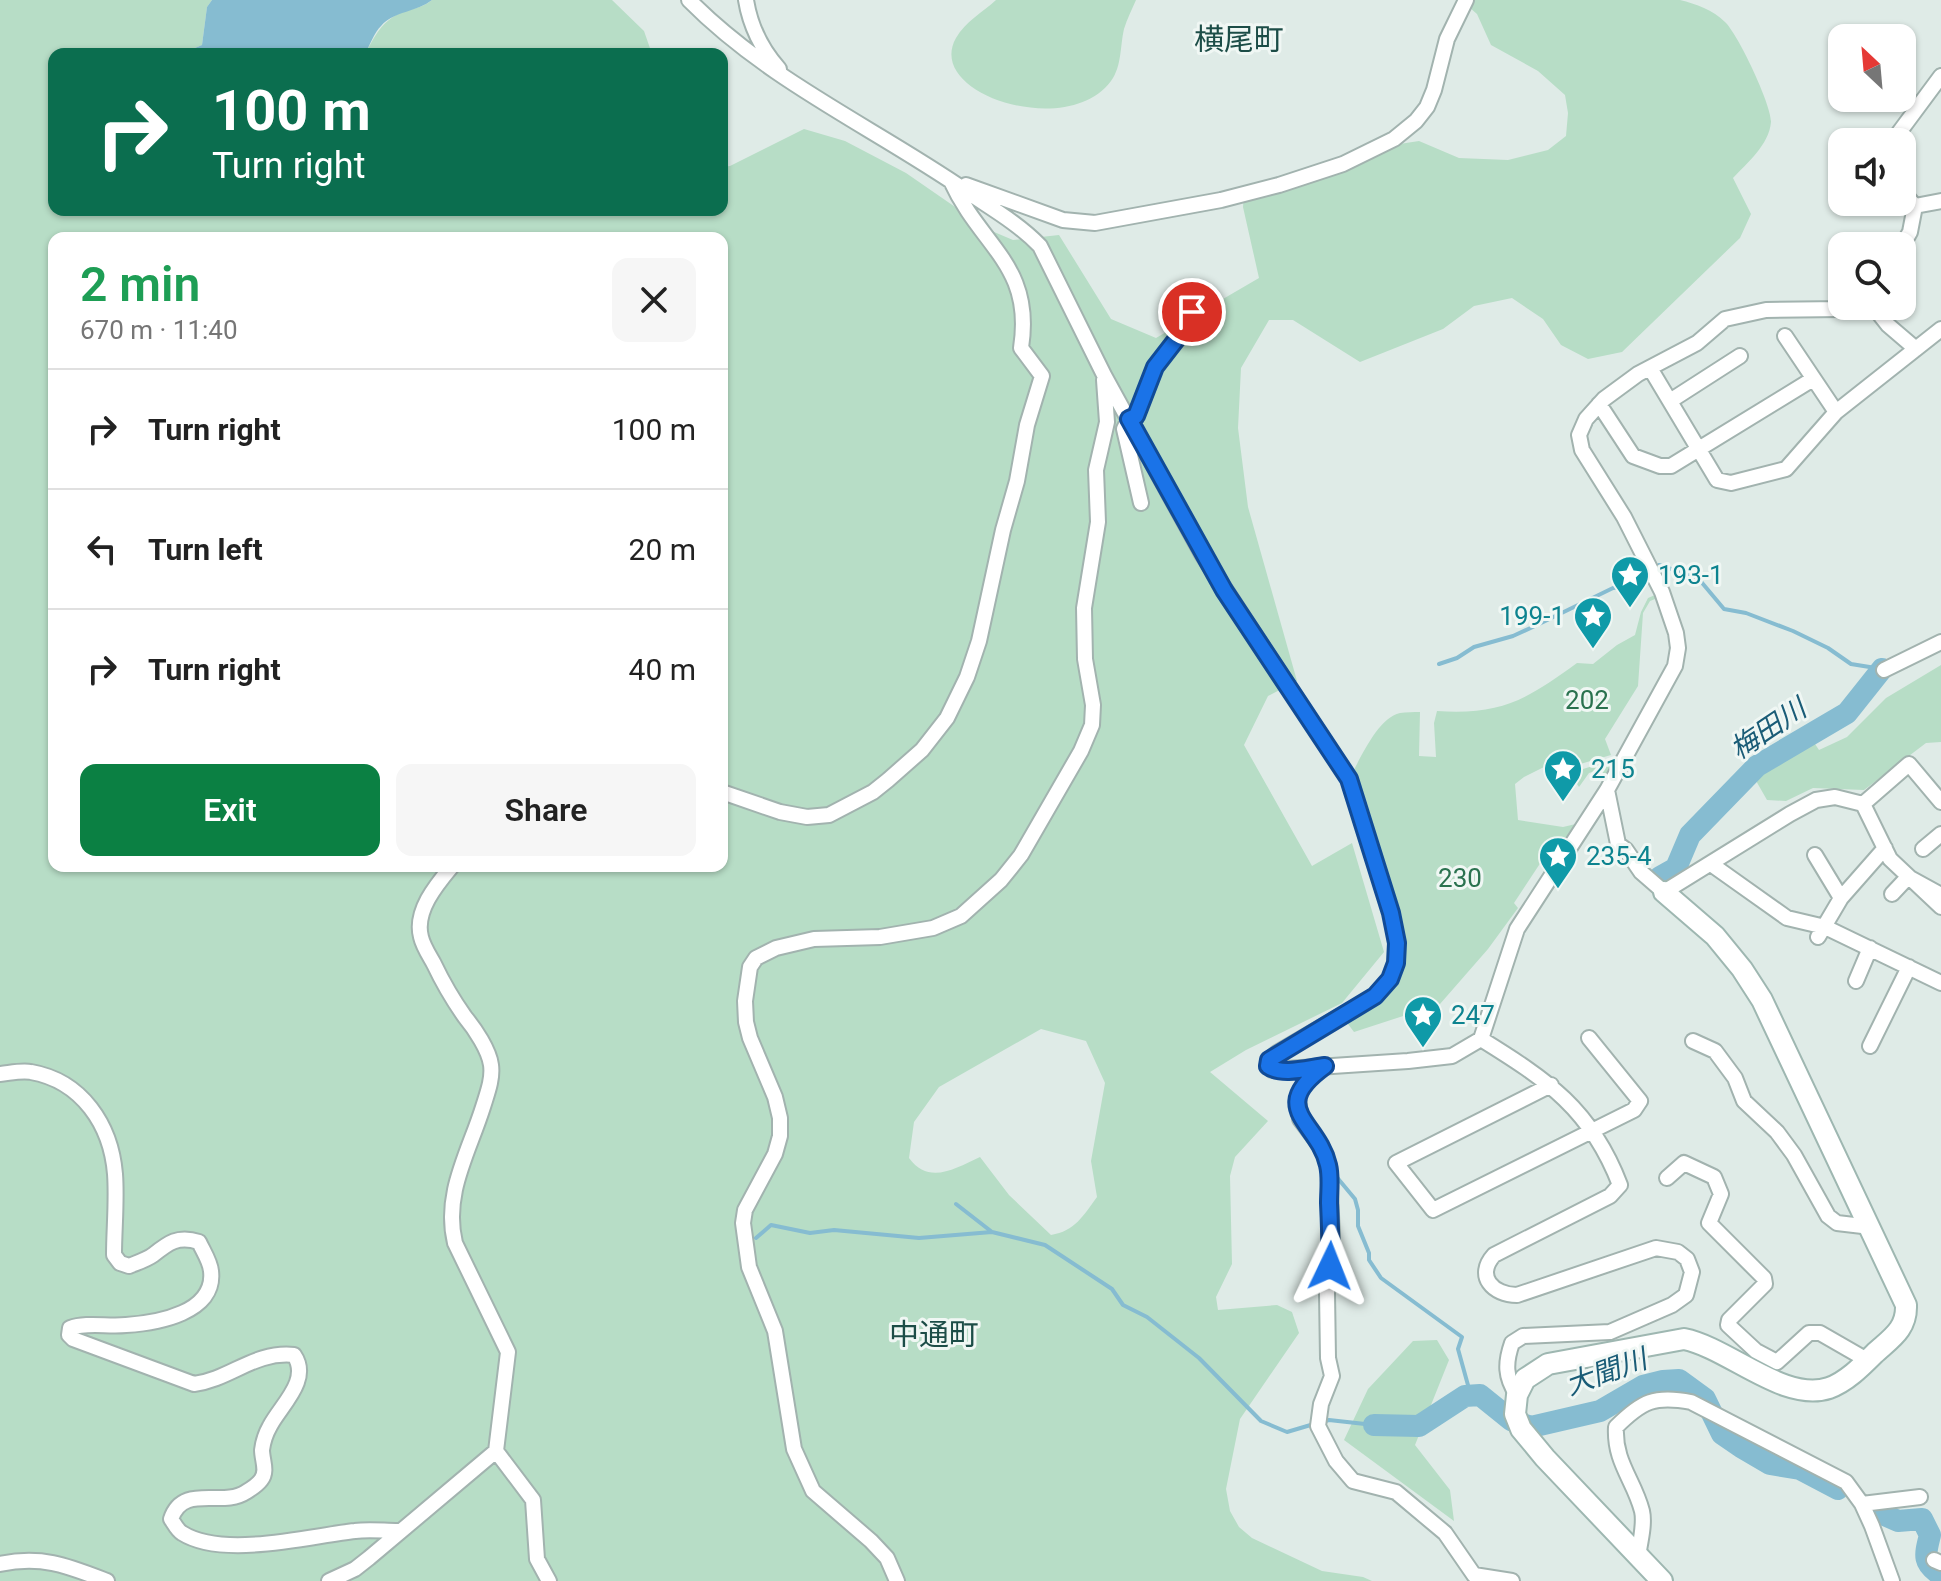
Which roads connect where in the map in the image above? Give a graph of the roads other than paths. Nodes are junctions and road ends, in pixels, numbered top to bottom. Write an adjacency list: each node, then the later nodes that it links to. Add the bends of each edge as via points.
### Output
1 (689, 0): 5 (street, via 715,27)
2 (746, 0): 5 (street, via 768,57)
3 (1466, 0): 7 (street, via 1447,39 1427,107 1394,139 1343,164 1221,200 1095,223 1063,220)
4 (1941, 76): 6 (street)
5 (793, 84): 7 (street)
6 (1902, 128)
7 (951, 181): 18 (street, via 1040,246); 29 (street, via 1011,272 1024,306 1021,348 1042,376 967,677 947,718 922,750 873,792 829,815 780,812)
8 (1941, 201): 9 (street)
9 (1916, 206)
10 (1828, 309): 17 (street, via 1766,310 1725,319 1697,343)
11 (1192, 312): 23 (street, via 1155,367 1136,416)
12 (1884, 320): 15 (street)
13 (1941, 329): 15 (street)
14 (1785, 336): 19 (street)
15 (1916, 349): 22 (street)
16 (1740, 356): 20 (street)
17 (1650, 368): 20 (street); 21 (street)
18 (1104, 375): 23 (street); 69 (street, via 1107,422 1096,470 1098,522 1084,608 1092,725 1021,855 961,916 933,928 880,937 814,939 776,948 750,967 746,1022 780,1118 780,1136 745,1210 749,1267 775,1331 794,1449 813,1491 887,1558)
19 (1813, 379): 22 (street); 24 (street)
20 (1670, 401): 24 (street)
21 (1599, 404): 24 (street, via 1633,456 1671,466); 28 (street, via 1579,435 1582,450 1662,592 1681,659 1624,756)
22 (1836, 412): 24 (street, via 1786,469 1731,483 1717,480)
23 (1129, 419): 25 (street, via 1124,429); 52 (street, via 1224,590 1349,779 1376,863 1397,943 1390,979 1375,996 1277,1053 1268,1066 1281,1071)
24 (1700, 451)
25 (1141, 503)
26 (1941, 642): 27 (street)
27 (1884, 670)
28 (1615, 793): 32 (street); 32 (street)
29 (728, 794)
30 (1941, 802): 31 (street, via 1909,764)
31 (1863, 804): 33 (street); 35 (street, via 1835,797 1816,800)
32 (1602, 816): 38 (street, via 1618,844); 49 (street, via 1583,824 1567,860 1517,929)
33 (1885, 848): 37 (street); 41 (street)
34 (1815, 855): 41 (street)
35 (1711, 864): 38 (street); 43 (street, via 1787,918)
36 (447, 872): 60 (street, via 423,910 420,928 440,977 491,1064 490,1084 452,1199 451,1228 508,1352)
37 (1908, 877): 39 (street); 40 (street); 42 (street)
38 (1664, 892): 57 (street, via 1715,936 1762,1000)
39 (1892, 894)
40 (1941, 895)
41 (1841, 898): 43 (street)
42 (1941, 907)
43 (1822, 932): 44 (street)
44 (1870, 948): 45 (street); 46 (street)
45 (1909, 967): 47 (street); 51 (street)
46 (1856, 981)
47 (1941, 983)
48 (1589, 1038): 55 (street, via 1640,1101 1634,1110)
49 (1481, 1039): 52 (street, via 1452,1056); 54 (street)
50 (1693, 1041): 57 (street, via 1715,1051 1744,1101 1794,1155 1828,1216 1837,1223)
51 (1870, 1046)
52 (1325, 1066): 70 (street, via 1306,1080 1298,1096 1300,1119 1329,1167 1332,1376 1318,1426 1353,1481 1396,1492 1445,1533 1474,1575)
53 (0, 1074): 63 (street, via 29,1071 50,1078 92,1107 107,1137 115,1174 114,1255 120,1263 129,1266 152,1257 181,1238 199,1242 211,1266 207,1294 185,1311 145,1323 78,1325 70,1328 73,1339 194,1384 263,1356 294,1355 298,1360 297,1383 265,1436 263,1479 244,1494 190,1498 174,1508 171,1519 180,1533 231,1545 358,1530)
54 (1551, 1085): 55 (street); 55 (street, via 1396,1163 1433,1210)
55 (1595, 1131): 59 (street, via 1620,1185 1610,1196 1494,1255 1487,1263 1490,1284 1504,1295 1517,1295 1656,1248 1687,1259 1691,1281 1686,1295 1672,1305 1610,1332 1523,1336 1512,1343 1507,1376)
56 (1667, 1178): 58 (street, via 1684,1163 1714,1177 1721,1194 1709,1223 1764,1278 1765,1284 1728,1325 1756,1351 1777,1362 1809,1333 1820,1333)
57 (1871, 1227): 58 (street, via 1906,1313 1904,1325)
58 (1867, 1360): 59 (street, via 1829,1388 1805,1391 1684,1339 1548,1364 1525,1379)
59 (1518, 1413): 64 (street, via 1545,1458)
60 (496, 1451): 63 (street); 68 (street, via 533,1500 537,1559)
61 (1920, 1497): 62 (street)
62 (1862, 1504): 64 (street, via 1846,1482 1691,1402 1666,1398 1635,1408 1616,1427 1623,1471 1642,1513); 72 (street)
63 (398, 1531): 67 (street, via 355,1569)
64 (1638, 1556): 71 (street)
65 (0, 1564): 66 (street, via 34,1559 65,1564)
66 (107, 1581)
67 (329, 1581)
68 (549, 1581)
69 (897, 1581)
70 (1512, 1581)
71 (1662, 1581)
72 (1892, 1581)

